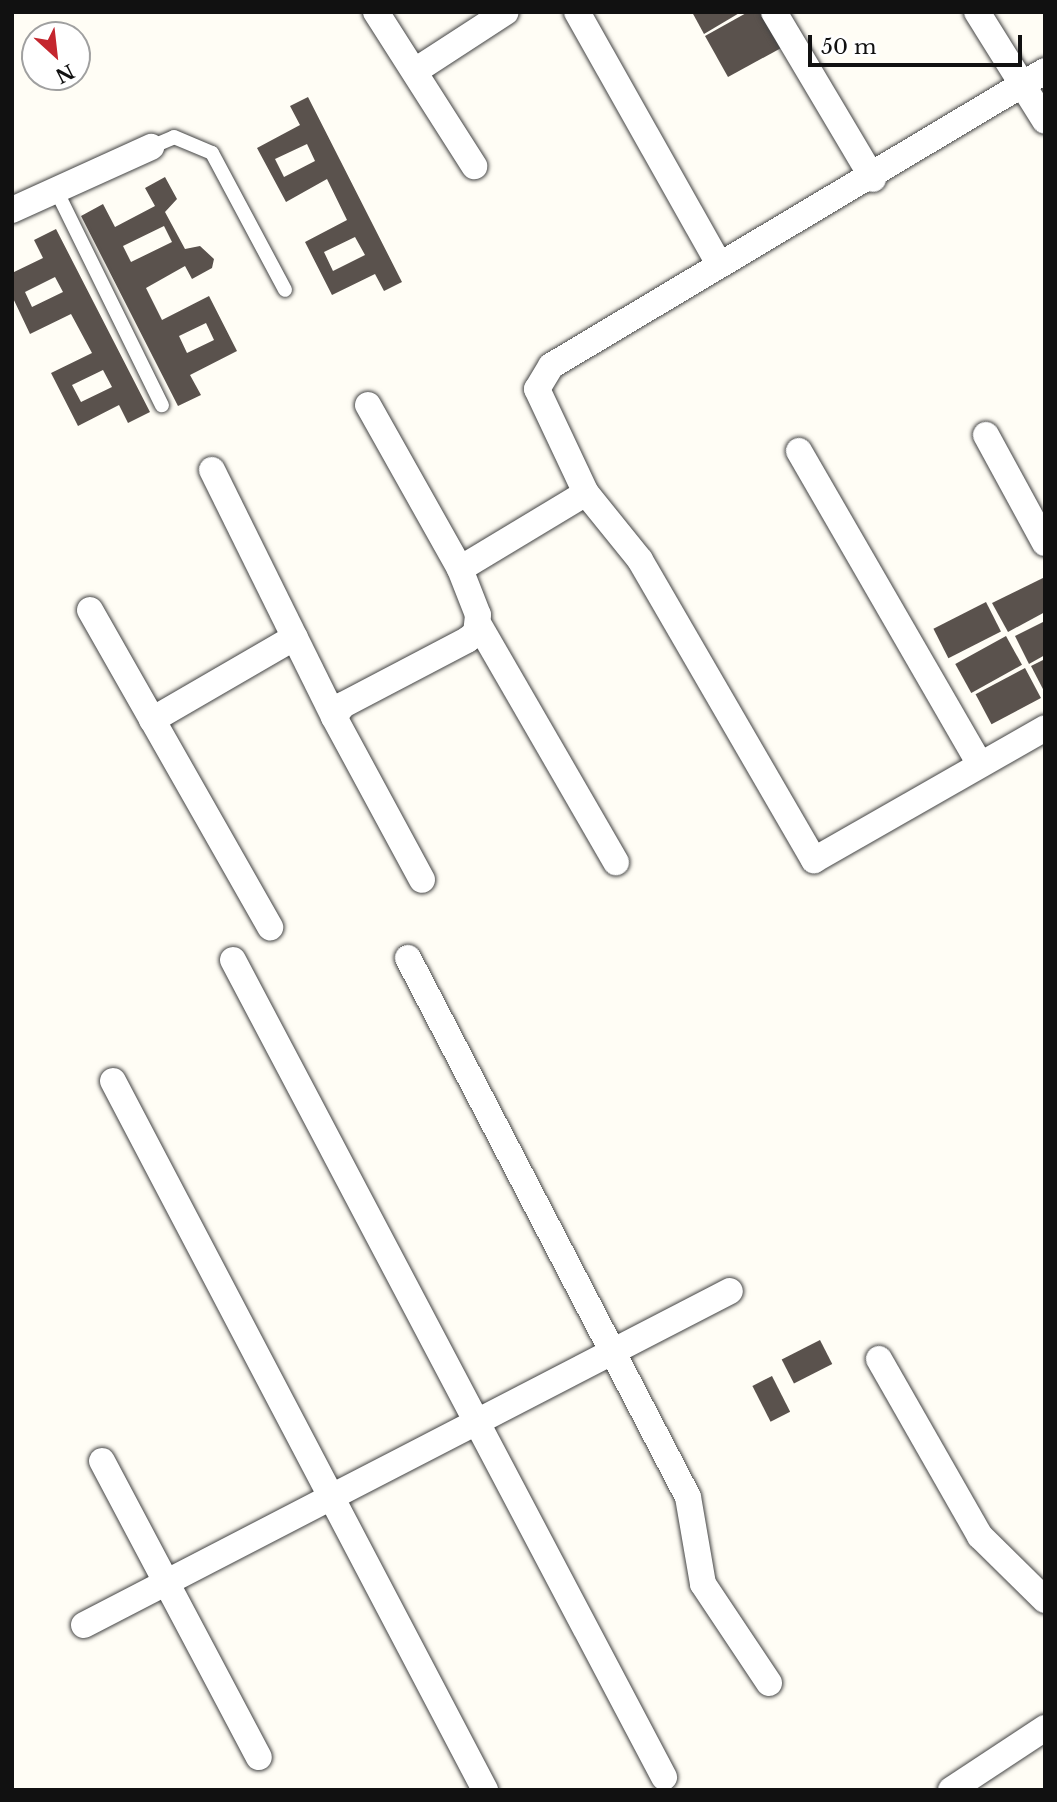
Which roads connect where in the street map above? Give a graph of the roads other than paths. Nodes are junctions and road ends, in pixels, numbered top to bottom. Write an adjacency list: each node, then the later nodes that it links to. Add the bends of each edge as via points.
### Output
1 (376, 12): 6 (street)
2 (506, 12): 6 (street)
3 (577, 12): 14 (street)
4 (774, 12): 11 (street)
5 (977, 12): 7 (street)
6 (415, 71): 10 (street)
7 (1033, 77): 8 (street); 11 (street)
8 (1045, 121)
9 (150, 147): 12 (street); 15 (lane, via 174,138 212,153)
10 (474, 166)
11 (873, 179): 14 (street)
12 (56, 190): 13 (street); 16 (lane)
13 (12, 210)
14 (719, 264): 21 (street, via 539,379 542,403)
15 (285, 290)
16 (162, 405)
17 (368, 405): 23 (street)
18 (986, 435): 22 (street)
19 (799, 451): 30 (street)
20 (212, 470): 26 (street)
21 (586, 493): 23 (street); 30 (street, via 640,560 814,860)
22 (1045, 543)
23 (460, 569): 25 (street)
24 (90, 610): 28 (street)
25 (479, 625): 27 (street, via 467,640 343,705); 31 (street)
26 (295, 637): 27 (street); 28 (street)
27 (334, 717): 32 (street)
28 (152, 720): 33 (street)
29 (1045, 727): 30 (street)
30 (980, 764)
31 (616, 862)
32 (422, 880)
33 (270, 928)
34 (408, 958): 38 (street)
35 (233, 960): 40 (street)
36 (113, 1082): 42 (street)
37 (730, 1291): 38 (street)
38 (616, 1350): 40 (street); 46 (street, via 688,1497 703,1584)
39 (879, 1359): 44 (street, via 980,1536)
40 (476, 1422): 42 (street); 49 (street)
41 (102, 1461): 43 (street)
42 (331, 1497): 43 (street); 50 (street)
43 (166, 1583): 45 (street); 48 (street)
44 (1045, 1600)
45 (84, 1625)
46 (769, 1683)
47 (1045, 1728): 51 (street)
48 (259, 1757)
49 (664, 1777)
50 (485, 1790)
51 (951, 1790)

